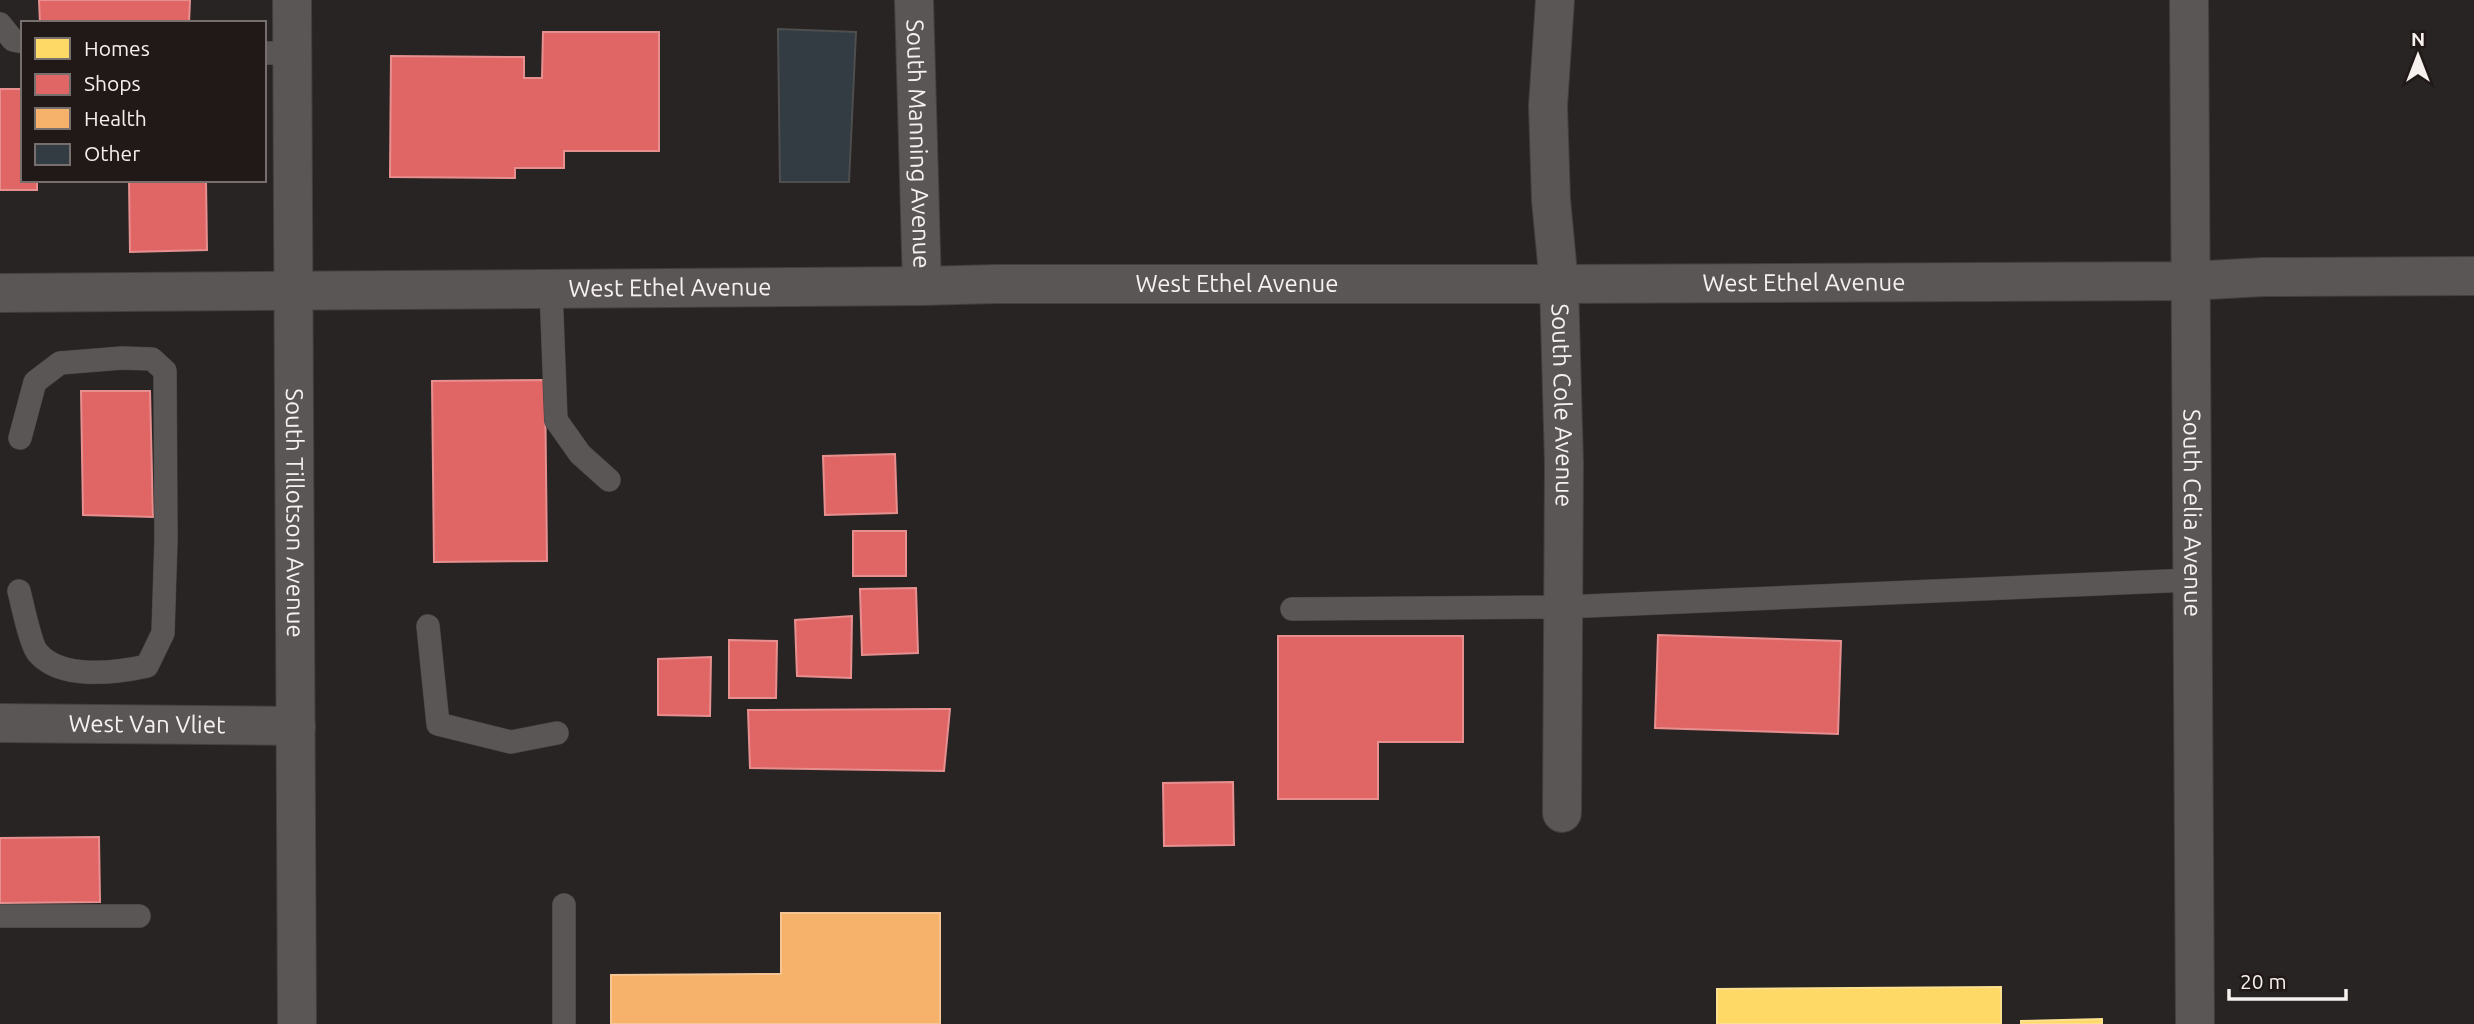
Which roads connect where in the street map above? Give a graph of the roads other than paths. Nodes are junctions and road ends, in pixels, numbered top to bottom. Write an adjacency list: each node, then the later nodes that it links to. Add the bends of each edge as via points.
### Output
1 (292, 0): 7 (street, South Tillotson Avenue)
2 (914, 0): 11 (street, South Manning Avenue)
3 (1556, 0): 10 (street, South Cole Avenue, via 1548,106 1550,200)
4 (2189, 0): 9 (street, South Celia Avenue)
5 (0, 24): 6 (lane, via 13,40)
6 (21, 42)
7 (278, 53): 13 (street, South Tillotson Avenue)
8 (2474, 276): 9 (street, West Ethel Avenue)
9 (2190, 281): 10 (street, West Ethel Avenue); 17 (street, South Celia Avenue)
10 (1559, 284): 11 (street, West Ethel Avenue); 19 (street, South Cole Avenue)
11 (922, 286): 12 (street, West Ethel Avenue)
12 (551, 289): 13 (street, West Ethel Avenue); 16 (lane, via 556,421 580,454)
13 (293, 292): 14 (street, West Ethel Avenue); 23 (street, South Tillotson Avenue)
14 (0, 293)
15 (20, 438): 18 (lane, via 35,382 60,363 152,359 165,371 163,633 147,666 118,672 59,669 36,652)
16 (609, 480)
17 (2191, 580): 19 (lane); 31 (street, South Celia Avenue)
18 (19, 591)
19 (1563, 607): 20 (lane); 25 (street, South Cole Avenue)
20 (1292, 609)
21 (428, 626): 24 (lane, via 438,724 511,742)
22 (0, 723): 23 (street, West Van Vliet)
23 (296, 726): 29 (street, South Tillotson Avenue)
24 (557, 733)
25 (1562, 813)
26 (564, 905): 30 (lane)
27 (0, 916): 28 (lane)
28 (139, 916)
29 (297, 1024)
30 (564, 1024)
31 (2195, 1024)

